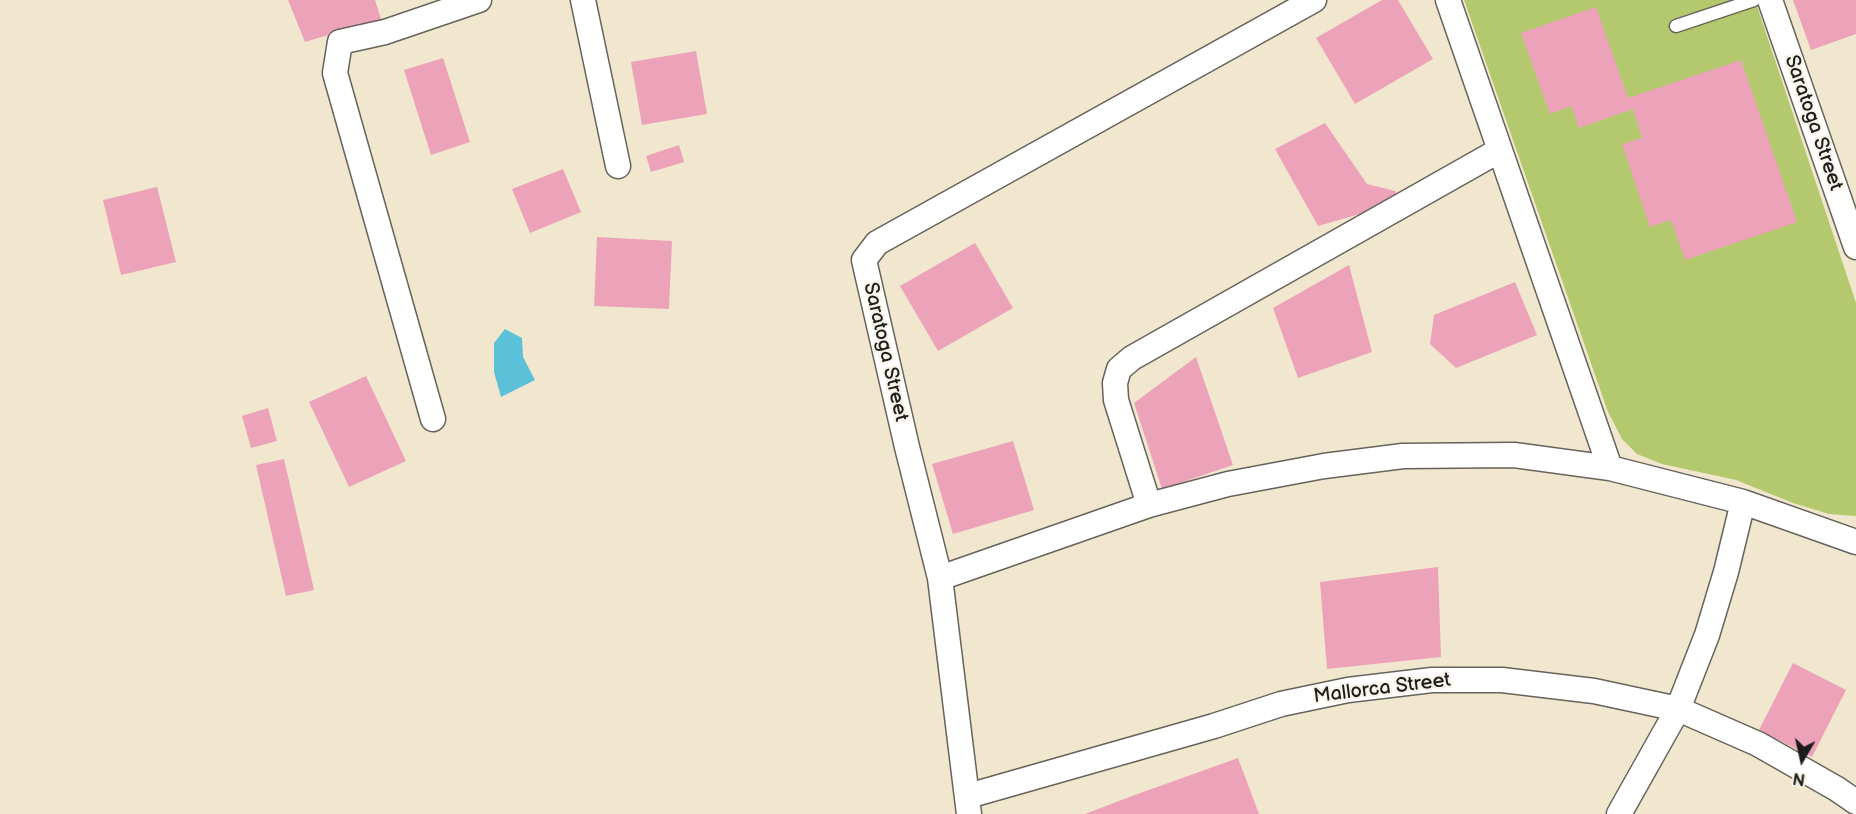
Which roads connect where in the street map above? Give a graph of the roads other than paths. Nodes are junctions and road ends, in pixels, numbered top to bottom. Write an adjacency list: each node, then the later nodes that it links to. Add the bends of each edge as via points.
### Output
1 (479, 0): 11 (street, via 385,32 340,42 335,73)
2 (583, 0): 9 (street)
3 (1314, 0): 16 (street, Saratoga Street, via 877,243 864,260)
4 (1448, 0): 8 (street)
5 (1754, 0): 7 (lane)
6 (1770, 0): 10 (street, Saratoga Street)
7 (1676, 26)
8 (1500, 150): 12 (street); 14 (street, via 1132,358 1119,369 1116,400)
9 (618, 166)
10 (1856, 247)
11 (434, 419)
12 (1610, 468): 13 (street); 14 (street, via 1514,455 1403,456 1228,484)
13 (1743, 501): 15 (street); 17 (street, via 1707,635)
14 (1149, 505): 16 (street)
15 (1856, 542)
16 (940, 578): 19 (street, Saratoga Street)
17 (1678, 709): 18 (street, Mallorca Street, via 1758,744); 19 (street, Mallorca Street, via 1594,691 1502,680 1432,680 1369,687 1281,704); 20 (street)
18 (1856, 802)
19 (969, 805)
20 (1619, 814)

